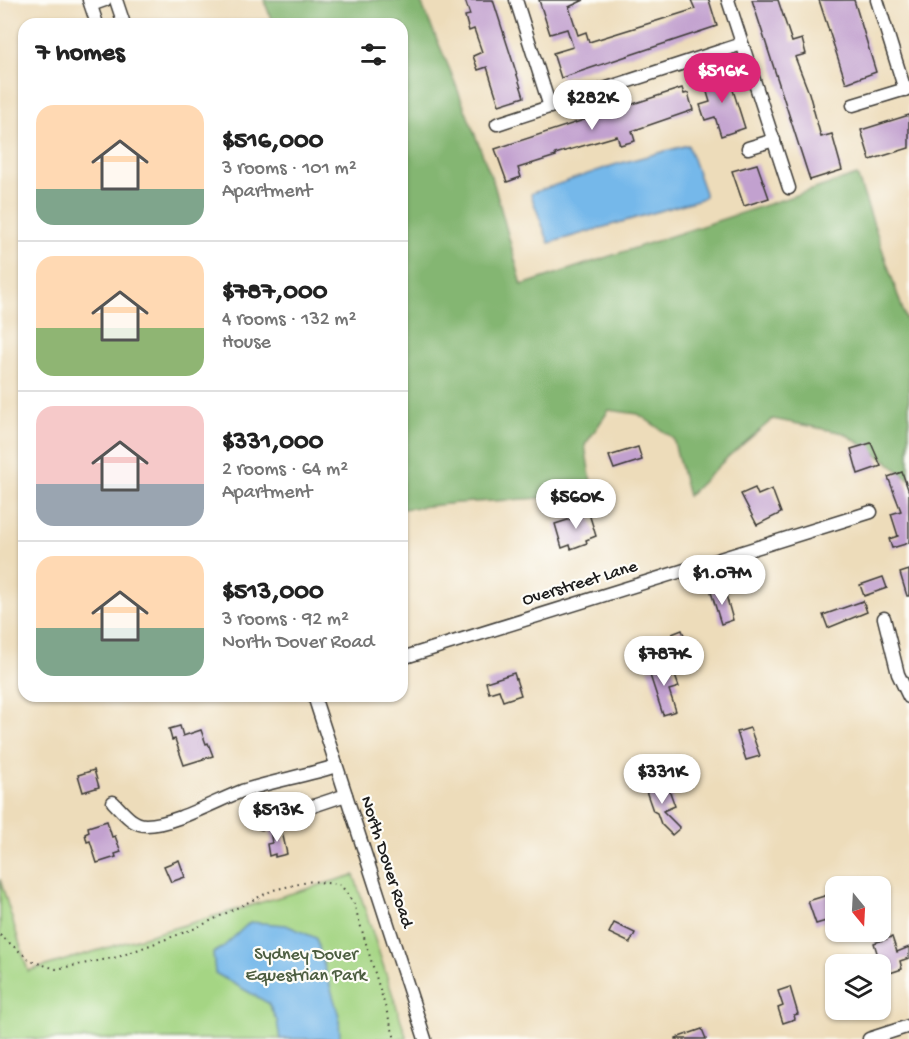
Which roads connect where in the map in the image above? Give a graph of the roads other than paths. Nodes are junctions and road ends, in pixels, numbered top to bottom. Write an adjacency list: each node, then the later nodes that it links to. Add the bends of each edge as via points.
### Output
1 (105, 0): 6 (street)
2 (116, 0): 8 (street)
3 (516, 0): 12 (street)
4 (728, 0): 9 (street)
5 (877, 0): 10 (street)
6 (90, 2): 7 (street)
7 (95, 18)
8 (122, 18)
9 (742, 44): 12 (street); 14 (street)
10 (907, 89): 11 (street)
11 (853, 105)
12 (550, 107): 13 (street)
13 (497, 124)
14 (774, 140): 15 (street); 16 (street)
15 (748, 148)
16 (789, 188)
17 (871, 512): 19 (street, Overstreet Lane)
18 (884, 618): 20 (street, via 898,674)
19 (408, 656)
20 (909, 697)
21 (316, 702): 22 (street, North Dover Road)
22 (336, 766): 23 (street, North Dover Road); 24 (street, via 244,791 156,824 137,824)
23 (345, 795): 25 (street); 27 (street, North Dover Road)
24 (113, 802)
25 (262, 823)
26 (909, 1026): 28 (street)
27 (425, 1039)
28 (869, 1039)

